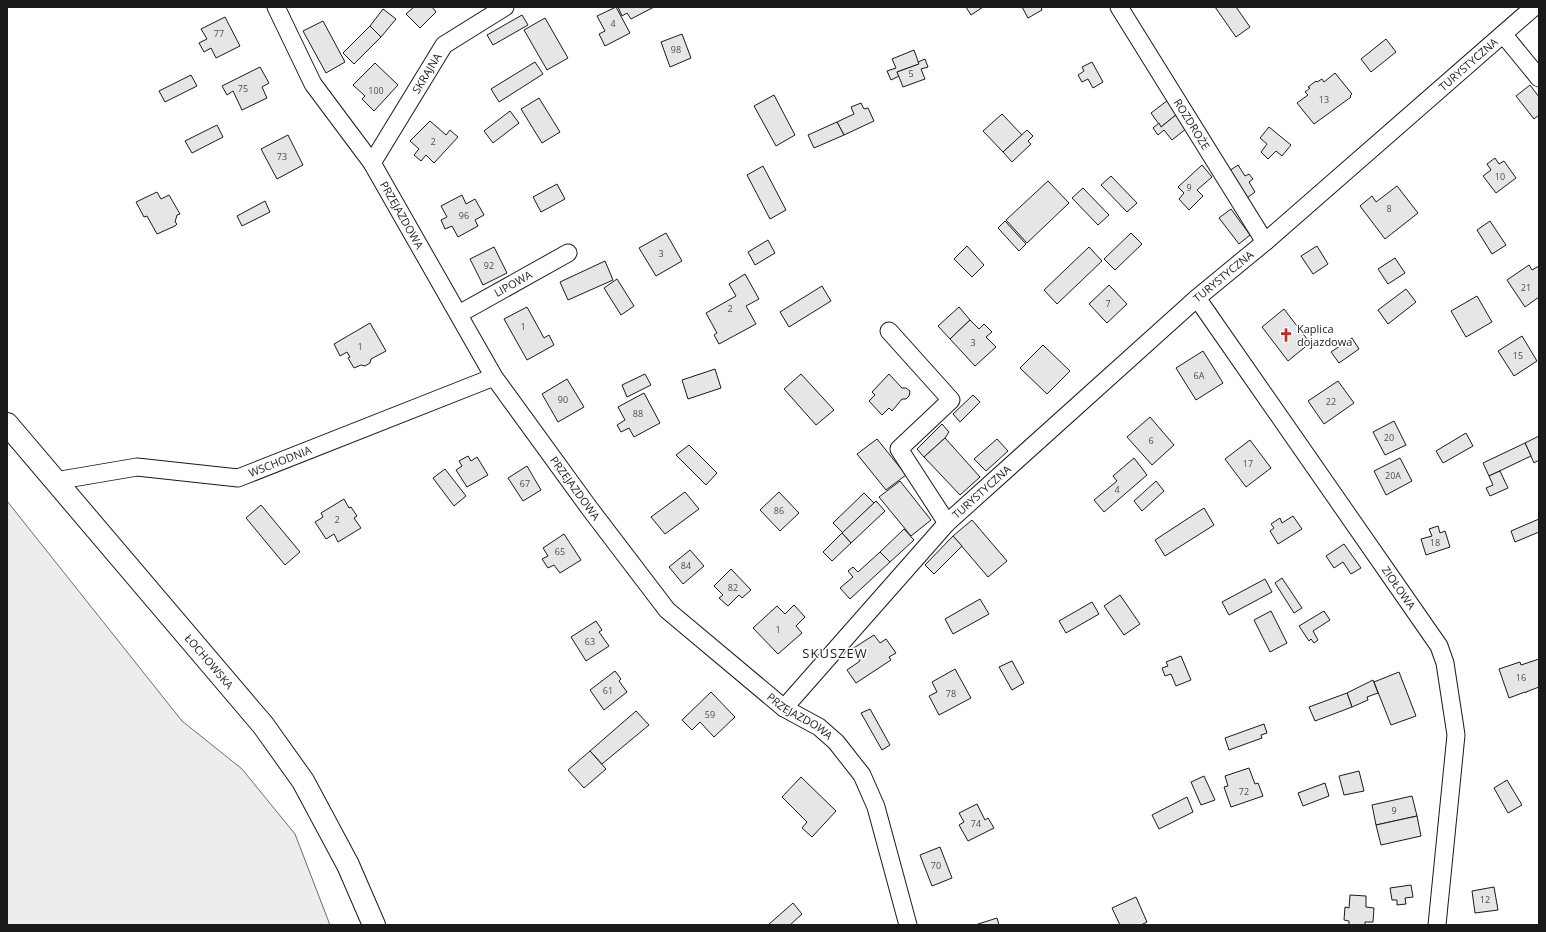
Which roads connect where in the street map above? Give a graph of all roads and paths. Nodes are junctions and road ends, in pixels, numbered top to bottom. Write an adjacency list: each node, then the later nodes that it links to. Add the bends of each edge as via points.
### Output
1 (276, 7): 7 (street, PRZEJAZDOWA, via 313,84)
2 (505, 7): 7 (street, SKRAJNA, via 444,45)
3 (1119, 7): 8 (street, ROZDROŻE)
4 (1534, 7): 5 (street, TURYSTYCZNA)
5 (1503, 34): 6 (street); 8 (street, TURYSTYCZNA)
6 (1539, 78)
7 (372, 163): 11 (street, PRZEJAZDOWA)
8 (1265, 242): 10 (street, TURYSTYCZNA)
9 (568, 253): 11 (street, LIPOWA)
10 (1197, 298): 16 (street, TURYSTYCZNA); 20 (street, ZIOŁOWA, via 1438,646 1445,663 1456,735)
11 (459, 314): 13 (street, PRZEJAZDOWA)
12 (889, 331): 16 (street, TURYSTYCZNA, via 951,400 899,448)
13 (494, 377): 15 (street, WSCHODNIA, via 238,478 137,467); 17 (street, PRZEJAZDOWA, via 667,610)
14 (7, 424): 15 (main road, ŁOCHOWSKA)
15 (56, 481): 18 (main road, ŁOCHOWSKA, via 263,725 299,775 348,865)
16 (947, 523): 17 (street, TURYSTYCZNA)
17 (784, 708): 19 (street, PRZEJAZDOWA, via 819,727 836,742 862,775 876,807)
18 (374, 925)
19 (908, 925)
20 (1437, 925)

